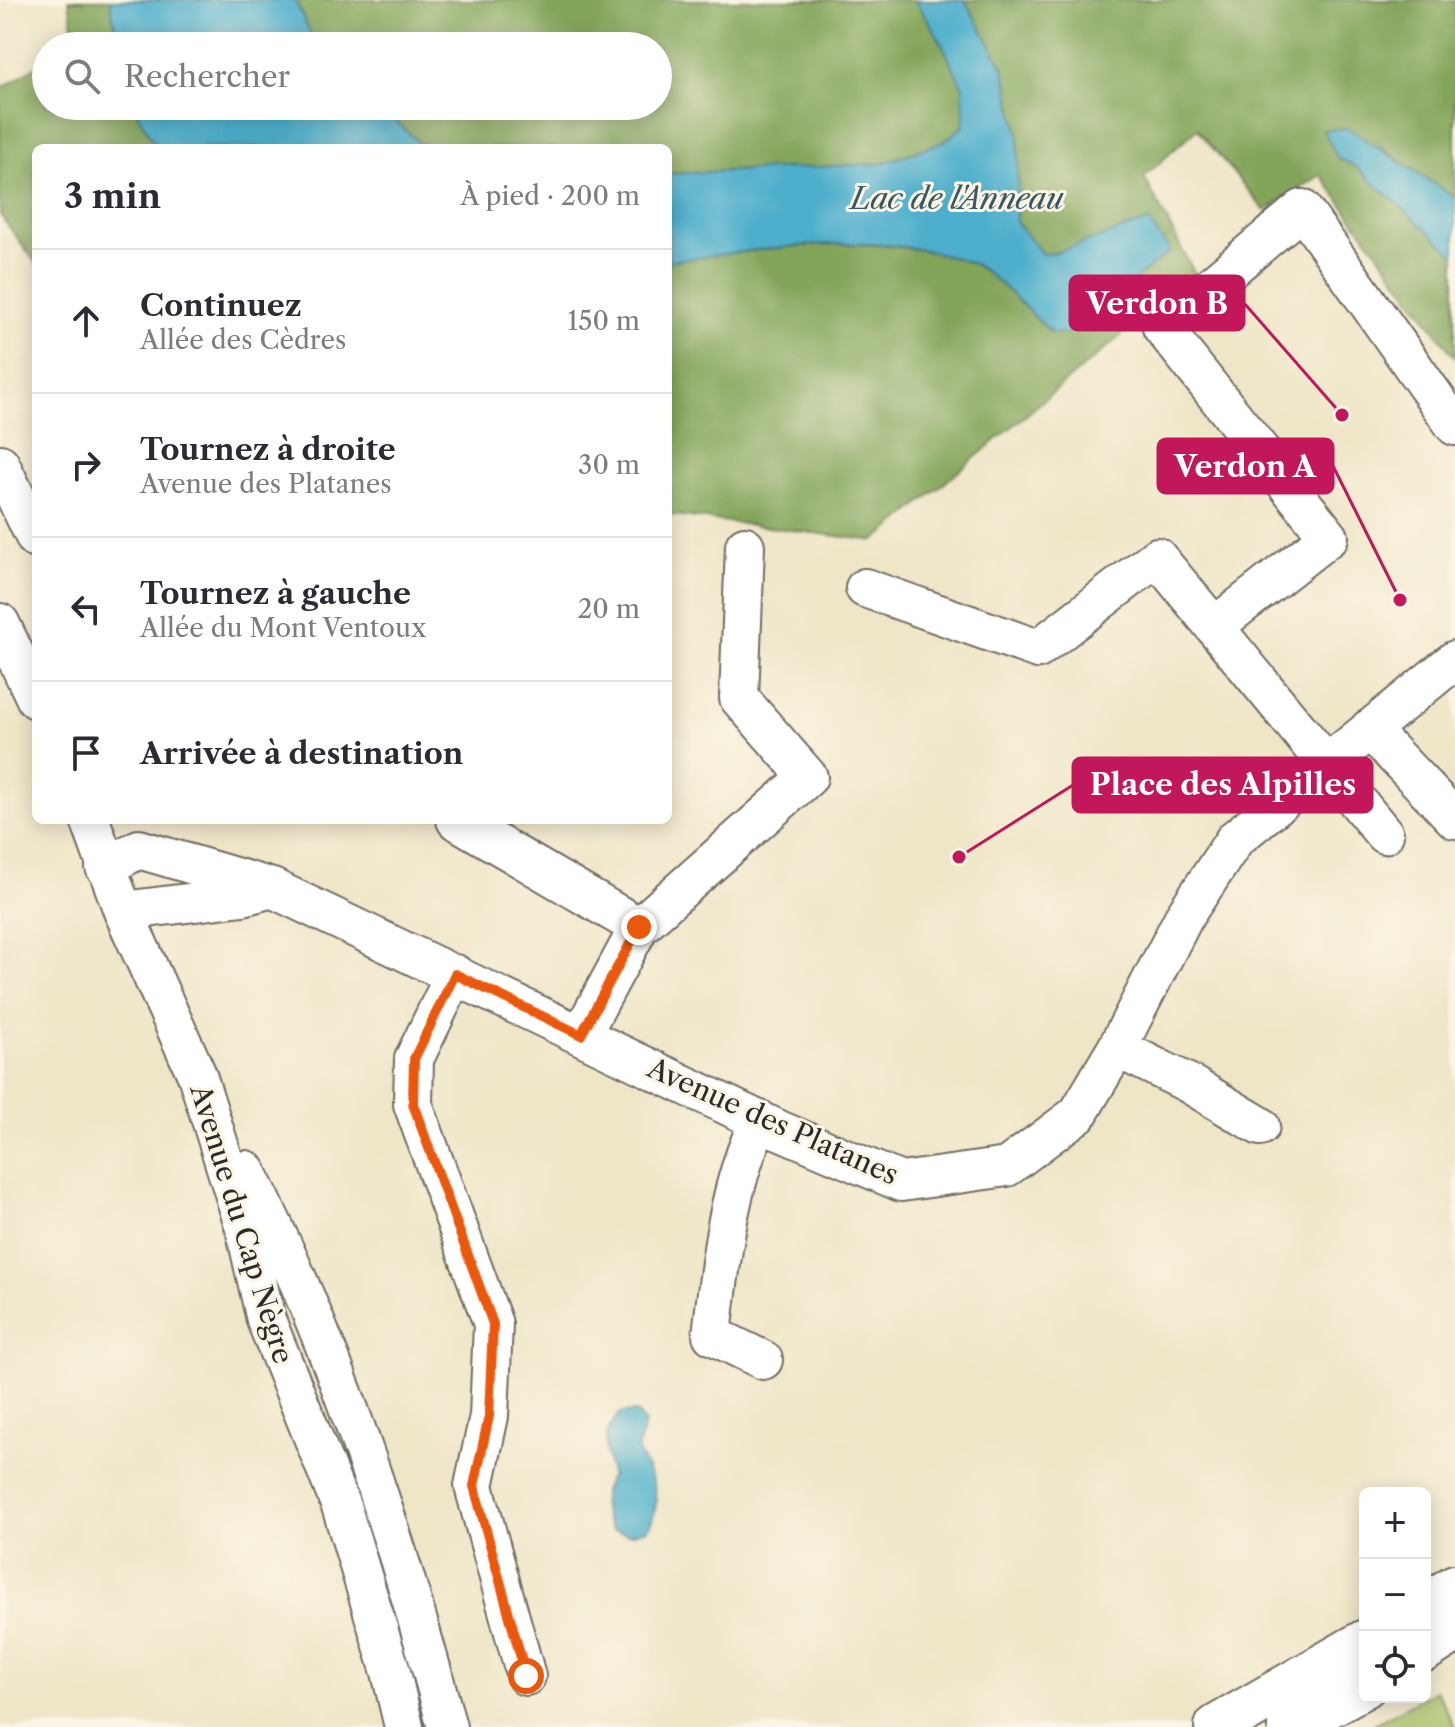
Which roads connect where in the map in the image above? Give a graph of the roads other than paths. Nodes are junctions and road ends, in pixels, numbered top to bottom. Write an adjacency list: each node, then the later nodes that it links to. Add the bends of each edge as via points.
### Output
1 (1455, 426): 7 (street, via 1302,209 1162,327 1329,537)
2 (0, 464): 3 (street)
3 (32, 531)
4 (745, 546): 19 (street, via 739,698 808,777)
5 (865, 588): 7 (street, via 1038,649 1157,557)
6 (0, 623): 9 (street)
7 (1215, 626): 11 (street)
8 (1455, 660): 10 (street, Avenue des Platanes)
9 (32, 691)
10 (1369, 729): 11 (street, Avenue des Platanes); 12 (street)
11 (1328, 762): 15 (street); 22 (street, Avenue des Platanes, via 1235,839 1185,915)
12 (1455, 819)
13 (91, 824): 16 (street, Avenue du Cap Nègre)
14 (463, 824): 19 (street)
15 (1384, 834)
16 (105, 867): 17 (street, Avenue des Platanes, via 139,849); 18 (street, Avenue du Cap Nègre)
17 (272, 888): 18 (street); 20 (street, Avenue des Platanes)
18 (123, 911): 23 (street, Avenue du Cap Nègre)
19 (639, 927): 21 (street)
20 (455, 974): 21 (street, Avenue des Platanes); 32 (street, via 414,1059 413,1104 493,1324 489,1416 474,1486)
21 (581, 1035): 24 (street, Avenue des Platanes)
22 (1117, 1048): 24 (street, Avenue des Platanes, via 1078,1114 1007,1167 901,1182); 25 (street)
23 (197, 1075): 34 (street, Avenue du Cap Nègre, via 245,1228 266,1320 342,1509); 35 (street, via 278,1233 311,1315 373,1478 419,1618)
24 (760, 1120): 26 (street, via 746,1147 719,1273 712,1335)
25 (1260, 1126)
26 (763, 1360)
27 (1455, 1587): 28 (main road)
28 (1431, 1602)
29 (1455, 1630): 31 (main road)
30 (1359, 1645): 36 (main road)
31 (1431, 1645)
32 (526, 1676)
33 (1359, 1688): 37 (main road)
34 (404, 1727)
35 (447, 1727)
36 (1217, 1727)
37 (1290, 1727)

